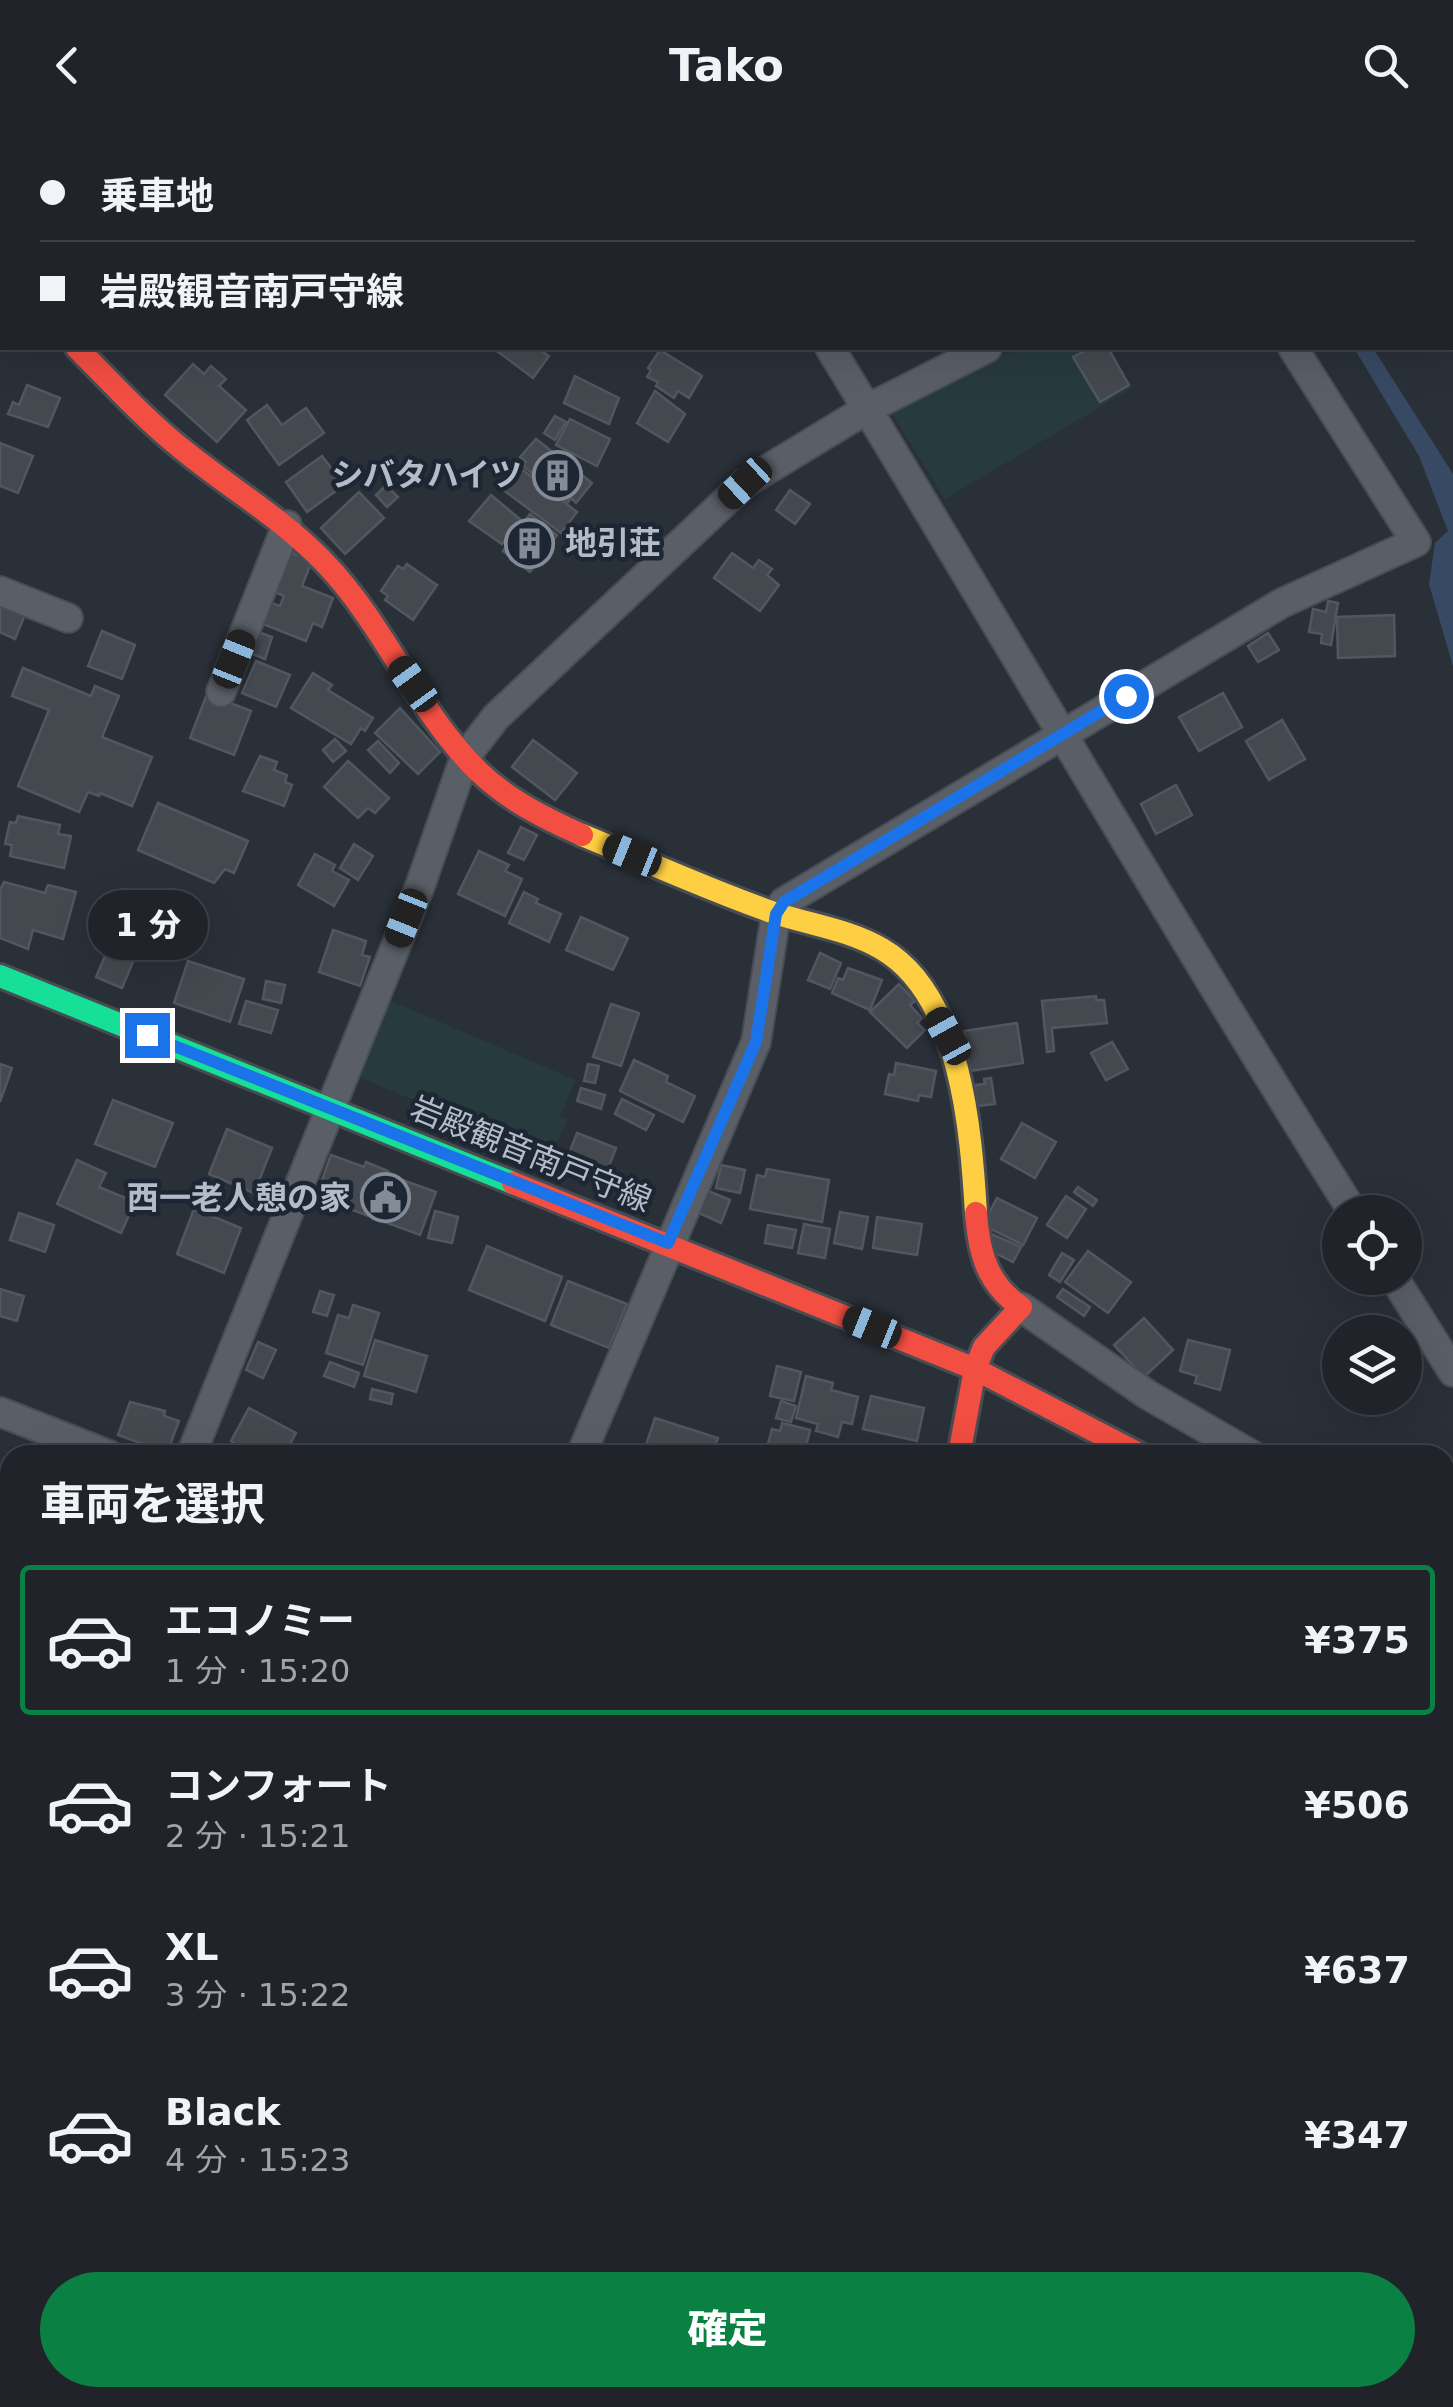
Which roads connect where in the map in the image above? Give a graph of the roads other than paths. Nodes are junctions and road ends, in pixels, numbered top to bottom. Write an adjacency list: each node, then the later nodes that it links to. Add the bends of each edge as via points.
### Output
1 (79, 350): 6 (main road, via 167,437)
2 (831, 350): 5 (street)
3 (983, 350): 5 (street)
4 (1295, 350): 10 (street, via 1416,542 1282,603)
5 (868, 410): 10 (street); 11 (street, via 745,483 496,717)
6 (288, 525): 9 (street); 11 (main road, via 358,600)
7 (0, 591): 8 (street)
8 (68, 618)
9 (221, 692)
10 (1064, 733): 12 (street, via 784,902); 15 (street)
11 (466, 758): 12 (main road, via 506,794 556,824); 14 (street)
12 (776, 914): 16 (street, via 756,1042); 18 (main road, via 890,951 915,976 948,1036 984,1261 998,1290)
13 (0, 976): 14 (main road, 岩殿観音南戸守線)
14 (330, 1108): 16 (main road, 岩殿観音南戸守線); 23 (street)
15 (1342, 1195)
16 (668, 1243): 19 (main road, 岩殿観音南戸守線); 24 (street)
17 (1405, 1295): 20 (street)
18 (1021, 1308): 19 (main road, via 984,1347); 27 (street)
19 (975, 1369): 25 (main road); 26 (main road, 岩殿観音南戸守線)
20 (1453, 1372)
21 (0, 1412): 22 (street)
22 (84, 1445)
23 (195, 1445)
24 (585, 1445)
25 (961, 1445)
26 (1122, 1445)
27 (1235, 1445)

